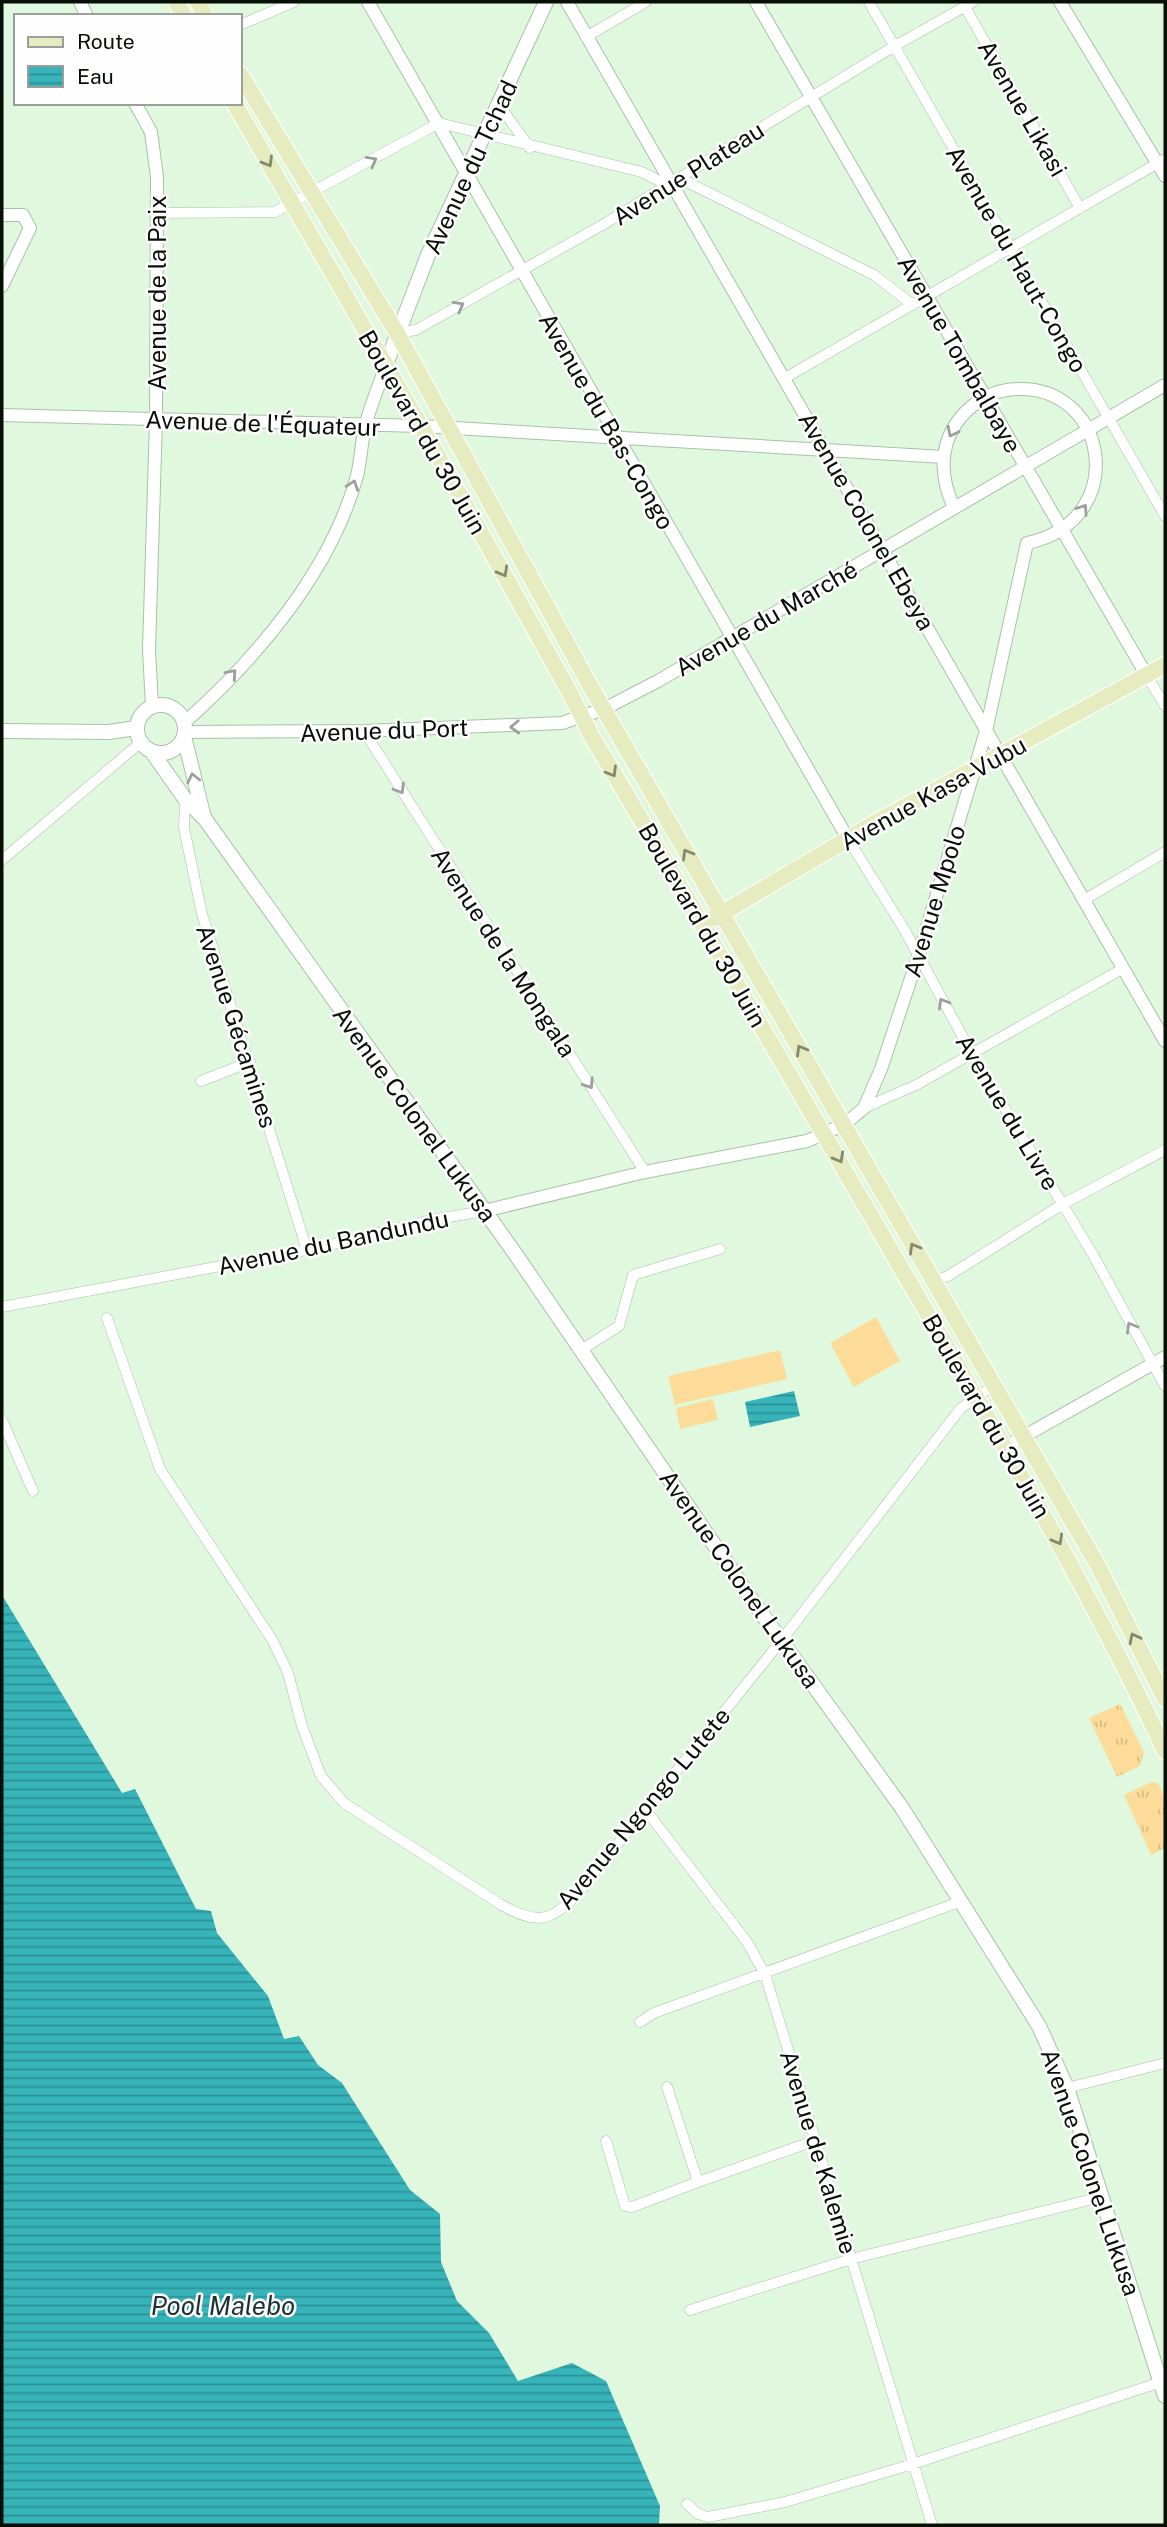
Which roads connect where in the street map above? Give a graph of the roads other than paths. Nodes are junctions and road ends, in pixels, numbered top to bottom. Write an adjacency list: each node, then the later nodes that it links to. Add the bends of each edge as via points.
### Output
1 (294, 2): 10 (street)
2 (368, 2): 18 (street, Avenue du Bas-Congo)
3 (547, 2): 17 (main road, Avenue du Tchad)
4 (567, 2): 11 (street, Avenue Colonel Ebeya)
5 (646, 2): 11 (street)
6 (756, 2): 14 (street, Avenue Tombalbaye)
7 (869, 2): 12 (street, Avenue du Haut-Congo)
8 (1060, 2): 21 (street)
9 (969, 4): 12 (street, Avenue Plateau); 27 (street, Avenue Likasi)
10 (242, 24)
11 (586, 37): 24 (street, Avenue Colonel Ebeya)
12 (893, 47): 14 (street, Avenue Plateau); 30 (street, Avenue du Haut-Congo)
13 (242, 77): 25 (main road, Boulevard du 30 Juin)
14 (811, 97): 24 (street, Avenue Plateau); 33 (street, Avenue Tombalbaye)
15 (136, 105): 28 (street, Avenue de la Paix, via 151,132 156,154)
16 (235, 105): 26 (main road, Boulevard du 30 Juin, one-way to 26)
17 (499, 105): 19 (main road, Avenue du Tchad); 20 (street)
18 (439, 123): 19 (street); 22 (street, Avenue du Bas-Congo); 25 (street, one-way to 18)
19 (485, 136): 20 (street); 22 (main road, Avenue du Tchad)
20 (530, 148): 24 (street)
21 (1162, 161): 23 (street); 27 (street)
22 (467, 176): 31 (street, Avenue du Bas-Congo); 35 (main road, Avenue du Tchad)
23 (1165, 176)
24 (673, 182): 31 (street, Avenue Plateau); 34 (street, via 874,275); 37 (street, Avenue Colonel Ebeya)
25 (313, 194): 26 (street); 35 (main road, Boulevard du 30 Juin)
26 (293, 204): 28 (street, via 258,214); 36 (main road, Boulevard du 30 Juin)
27 (1080, 208): 30 (street)
28 (158, 213): 42 (street, Avenue de la Paix)
29 (2, 215): 32 (street, via 23,215 30,228)
30 (1013, 249): 33 (street); 41 (street, Avenue du Haut-Congo)
31 (522, 271): 35 (street, Avenue Plateau, one-way to 31, via 416,330); 47 (street, Avenue du Bas-Congo)
32 (2, 286)
33 (928, 296): 34 (street); 39 (street, Avenue Tombalbaye)
34 (913, 305): 37 (street)
35 (397, 333): 36 (main road, Avenue du Tchad); 45 (main road, Boulevard du 30 Juin)
36 (385, 367): 43 (street); 44 (main road, Boulevard du 30 Juin)
37 (785, 378): 48 (street, Avenue Colonel Ebeya)
38 (1165, 385): 41 (street, Avenue du Marché)
39 (986, 397): 46 (street, via 1018,389 1043,393 1066,404); 49 (street, one-way to 49, via 962,415); 50 (street, Avenue Tombalbaye)
40 (2, 415): 42 (street, Avenue de l'Équateur)
41 (1108, 419): 46 (street, Avenue du Marché); 52 (street, Avenue du Haut-Congo)
42 (156, 420): 43 (street, Avenue de l'Équateur); 58 (street, Avenue de la Paix, via 149,650)
43 (365, 426): 44 (street, Avenue de l'Équateur); 63 (street, one-way to 43, via 276,627 324,559 357,475)
44 (421, 426): 45 (street, Avenue de l'Équateur); 61 (main road, Boulevard du 30 Juin, one-way to 61)
45 (447, 428): 47 (street, Avenue de l'Équateur); 60 (main road, Boulevard du 30 Juin)
46 (1088, 430): 50 (street, Avenue du Marché); 53 (street, one-way to 46, via 1082,512 1095,486 1097,457)
47 (615, 437): 48 (street, Avenue de l'Équateur); 55 (street, Avenue du Bas-Congo)
48 (827, 450): 49 (street, Avenue de l'Équateur); 54 (street, Avenue Colonel Ebeya)
49 (944, 457): 51 (street, via 945,482)
50 (1024, 466): 51 (street, Avenue du Marché); 53 (street, Avenue Tombalbaye)
51 (954, 507): 54 (street, Avenue du Marché)
52 (1165, 516)
53 (1061, 532): 57 (street, Avenue Tombalbaye); 65 (street, Avenue Mpolo, via 1027,544)
54 (885, 550): 55 (street, Avenue du Marché); 65 (street, Avenue Colonel Ebeya)
55 (730, 636): 60 (street, Avenue du Marché); 72 (street, Avenue du Bas-Congo)
56 (1165, 665): 57 (main road, Avenue Kasa-Vubu)
57 (1147, 676): 59 (street, Avenue Tombalbaye); 68 (main road, Avenue Kasa-Vubu)
58 (152, 706): 62 (main road, via 141,715); 63 (main road, via 168,706 181,715)
59 (1165, 706)
60 (604, 709): 61 (street, Avenue du Marché); 76 (main road, Boulevard du 30 Juin, one-way to 60)
61 (582, 718): 66 (street, Avenue du Port, one-way to 66, via 544,725); 77 (main road, Boulevard du 30 Juin, one-way to 77)
62 (136, 728): 64 (main road); 67 (main road)
63 (184, 730): 66 (street, Avenue du Port); 67 (main road, via 171,751); 71 (main road, Avenue Colonel Lukusa, one-way to 63)
64 (2, 731)
65 (986, 731): 68 (street, Avenue Colonel Ebeya); 69 (street, Avenue Mpolo)
66 (364, 732): 88 (street, Avenue de la Mongala, one-way to 88)
67 (146, 747): 70 (main road, Avenue Colonel Lukusa); 74 (street)
68 (1001, 756): 69 (main road, Avenue Kasa-Vubu); 75 (street, Avenue Colonel Ebeya)
69 (974, 770): 72 (main road, Avenue Kasa-Vubu); 78 (street, Avenue Mpolo)
70 (185, 799): 71 (main road, Avenue Colonel Lukusa); 82 (street, Avenue Gécamines, via 186,838 202,915)
71 (205, 820): 90 (main road, Avenue Colonel Lukusa)
72 (848, 839): 76 (main road, Avenue Kasa-Vubu); 78 (street, Avenue du Livre)
73 (1165, 852): 75 (street)
74 (2, 860)
75 (1084, 900): 79 (street, Avenue Colonel Ebeya)
76 (722, 913): 77 (main road, Avenue Kasa-Vubu); 85 (main road, Boulevard du 30 Juin, one-way to 76)
77 (703, 925): 86 (main road, Boulevard du 30 Juin)
78 (918, 957): 81 (street, Avenue du Livre, one-way to 78); 84 (street, Avenue Mpolo)
79 (1122, 969): 80 (street, Avenue Colonel Ebeya); 81 (street)
80 (1165, 1041)
81 (972, 1054): 84 (street); 89 (street, Avenue du Livre)
82 (250, 1062): 83 (street); 92 (street, Avenue Gécamines)
83 (201, 1082)
84 (864, 1108): 85 (street, Avenue Mpolo)
85 (845, 1124): 86 (street, Avenue Mpolo); 93 (main road, Boulevard du 30 Juin, one-way to 85)
86 (826, 1134): 88 (street, Avenue du Bandundu); 101 (main road, Boulevard du 30 Juin, one-way to 101)
87 (1165, 1150): 89 (street)
88 (645, 1171): 90 (street, Avenue du Bandundu)
89 (1063, 1204): 93 (street); 98 (street, Avenue du Livre, one-way to 89)
90 (484, 1211): 92 (street, Avenue du Bandundu); 96 (main road, Avenue Colonel Lukusa)
91 (720, 1249): 96 (street, via 633,1275 619,1325)
92 (307, 1250): 94 (street, Avenue du Bandundu)
93 (933, 1281): 99 (main road, Boulevard du 30 Juin)
94 (2, 1307)
95 (107, 1318): 109 (street, Avenue Ngongo Lutete, via 160,1469 273,1640 321,1776 337,1797 500,1904 532,1918 555,1915 568,1905)
96 (581, 1350): 106 (main road, Avenue Colonel Lukusa)
97 (1165, 1357): 98 (street)
98 (1153, 1365): 100 (street, Avenue du Livre); 103 (street)
99 (994, 1385): 101 (street, Avenue Ngongo Lutete); 103 (main road, Boulevard du 30 Juin)
100 (1165, 1386)
101 (975, 1396): 104 (main road, Boulevard du 30 Juin); 106 (street, Avenue Ngongo Lutete, via 961,1408)
102 (2, 1420): 105 (street)
103 (1023, 1435): 104 (street); 107 (main road, Boulevard du 30 Juin, one-way to 103, via 1097,1564)
104 (1005, 1447): 108 (main road, Boulevard du 30 Juin, one-way to 108, via 1077,1574)
105 (33, 1490)
106 (781, 1641): 109 (street, Avenue Ngongo Lutete); 110 (main road, Avenue Colonel Lukusa, via 902,1808)
107 (1165, 1699)
108 (1165, 1751)
109 (645, 1809): 111 (street, Avenue de Kalemie, via 747,1942)
110 (962, 1901): 111 (street); 115 (main road, Avenue Colonel Lukusa, via 1039,2026)
111 (765, 1974): 112 (street); 116 (street, Avenue de Kalemie)
112 (640, 2022)
113 (1165, 2063): 115 (street)
114 (667, 2087): 118 (street)
115 (1067, 2088): 119 (main road, Avenue Colonel Lukusa)
116 (814, 2140): 118 (street); 120 (street, Avenue de Kalemie)
117 (606, 2141): 118 (street, via 625,2206)
118 (698, 2182)
119 (1101, 2197): 120 (street); 122 (main road, Avenue Colonel Lukusa)
120 (851, 2259): 121 (street); 123 (street, Avenue de Kalemie)
121 (690, 2310)
122 (1163, 2389): 123 (street)
123 (913, 2464): 124 (street, via 719,2517 698,2514); 125 (street, Avenue de Kalemie)
124 (687, 2504)
125 (932, 2525)

